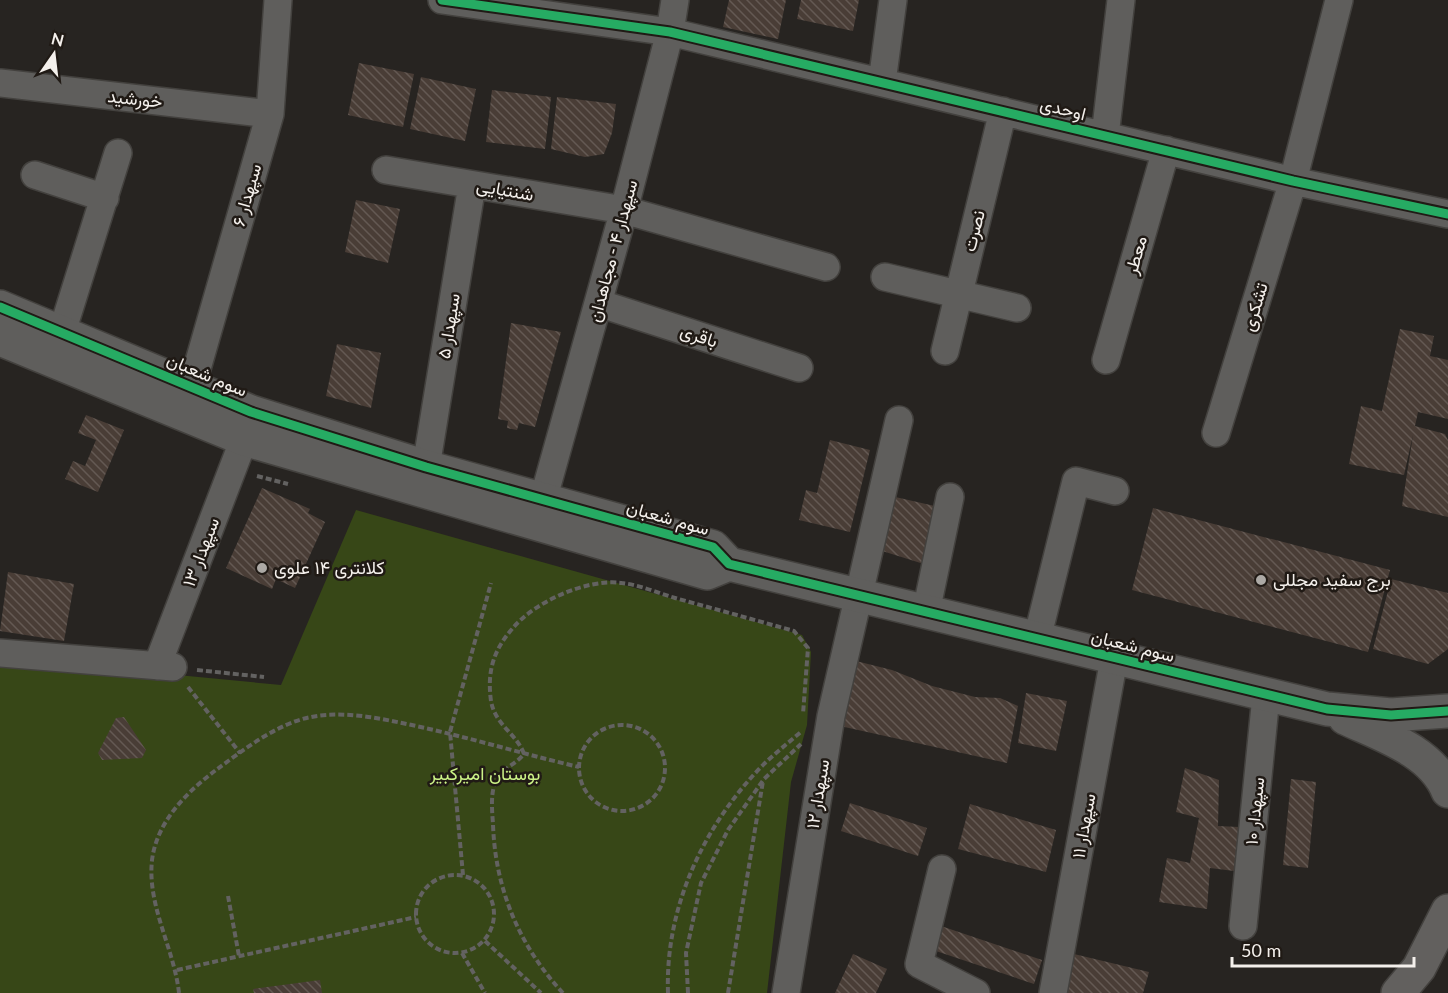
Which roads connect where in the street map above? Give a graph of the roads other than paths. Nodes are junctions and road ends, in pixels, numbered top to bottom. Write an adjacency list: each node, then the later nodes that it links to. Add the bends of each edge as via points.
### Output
1 (278, 0): 11 (street, سپهدار ۶)
2 (442, 0): 7 (street, اوحدی)
3 (675, 0): 7 (street, سپهدار ۴ - مجاهدان)
4 (893, 0): 8 (street)
5 (1121, 0): 12 (street)
6 (1339, 0): 17 (street, تشکری)
7 (670, 33): 8 (street, اوحدی); 20 (street, سپهدار ۴ - مجاهدان)
8 (882, 82): 10 (street, اوحدی)
9 (0, 83): 11 (street, خورشید)
10 (1004, 111): 12 (street, اوحدی); 24 (street, نصرت)
11 (270, 114): 33 (street, سپهدار ۶)
12 (1105, 136): 13 (street, اوحدی)
13 (1166, 150): 17 (street, اوحدی); 31 (street, معطر)
14 (118, 153): 19 (street)
15 (386, 170): 18 (street, شنتیایی)
16 (35, 175): 19 (street)
17 (1293, 181): 21 (street, اوحدی); 35 (street, تشکری)
18 (472, 185): 20 (street, شنتیایی); 37 (street, سپهدار ۵)
19 (105, 198): 28 (street)
20 (624, 210): 22 (street, شنتیایی); 25 (street, سپهدار ۴ - مجاهدان)
21 (1448, 214)
22 (826, 267)
23 (885, 277): 24 (street)
24 (959, 294): 27 (street); 30 (street, نصرت)
25 (598, 303): 32 (street, باقری); 40 (street, سپهدار ۴ - مجاهدان)
26 (0, 307): 28 (street, سوم شعبان)
27 (1017, 308)
28 (62, 332): 33 (street, سوم شعبان)
29 (0, 339): 36 (street, سوم شعبان)
30 (945, 351)
31 (1106, 360)
32 (799, 368)
33 (192, 386): 37 (street, سوم شعبان, via 251,412)
34 (899, 420): 42 (street, سپهدار ۱۲)
35 (1216, 433)
36 (244, 439): 41 (street, سوم شعبان, via 707,573); 45 (street, سپهدار ۱۳, via 165,667)
37 (426, 467): 40 (street, سوم شعبان)
38 (1115, 491): 44 (street, via 1076,481)
39 (950, 497): 43 (street)
40 (543, 500): 41 (street, سوم شعبان, via 713,547)
41 (729, 564): 42 (street, سوم شعبان)
42 (858, 596): 43 (street, سوم شعبان); 54 (street, سپهدار ۱۲, via 831,716)
43 (926, 612): 44 (street, سوم شعبان)
44 (1037, 639): 46 (street, سوم شعبان)
45 (0, 653)
46 (1114, 658): 47 (street, سوم شعبان); 56 (street, سپهدار ۱۱)
47 (1266, 696): 48 (street, سوم شعبان); 53 (street, سپهدار ۱۰)
48 (1327, 709): 49 (street, سوم شعبان, via 1391,715); 50 (street, via 1414,753 1431,766)
49 (1448, 711)
50 (1448, 791)
51 (942, 869): 55 (street, via 919,964)
52 (1448, 911): 57 (main road, via 1419,968)
53 (1243, 926)
54 (786, 993)
55 (976, 993)
56 (1053, 993)
57 (1398, 993)

